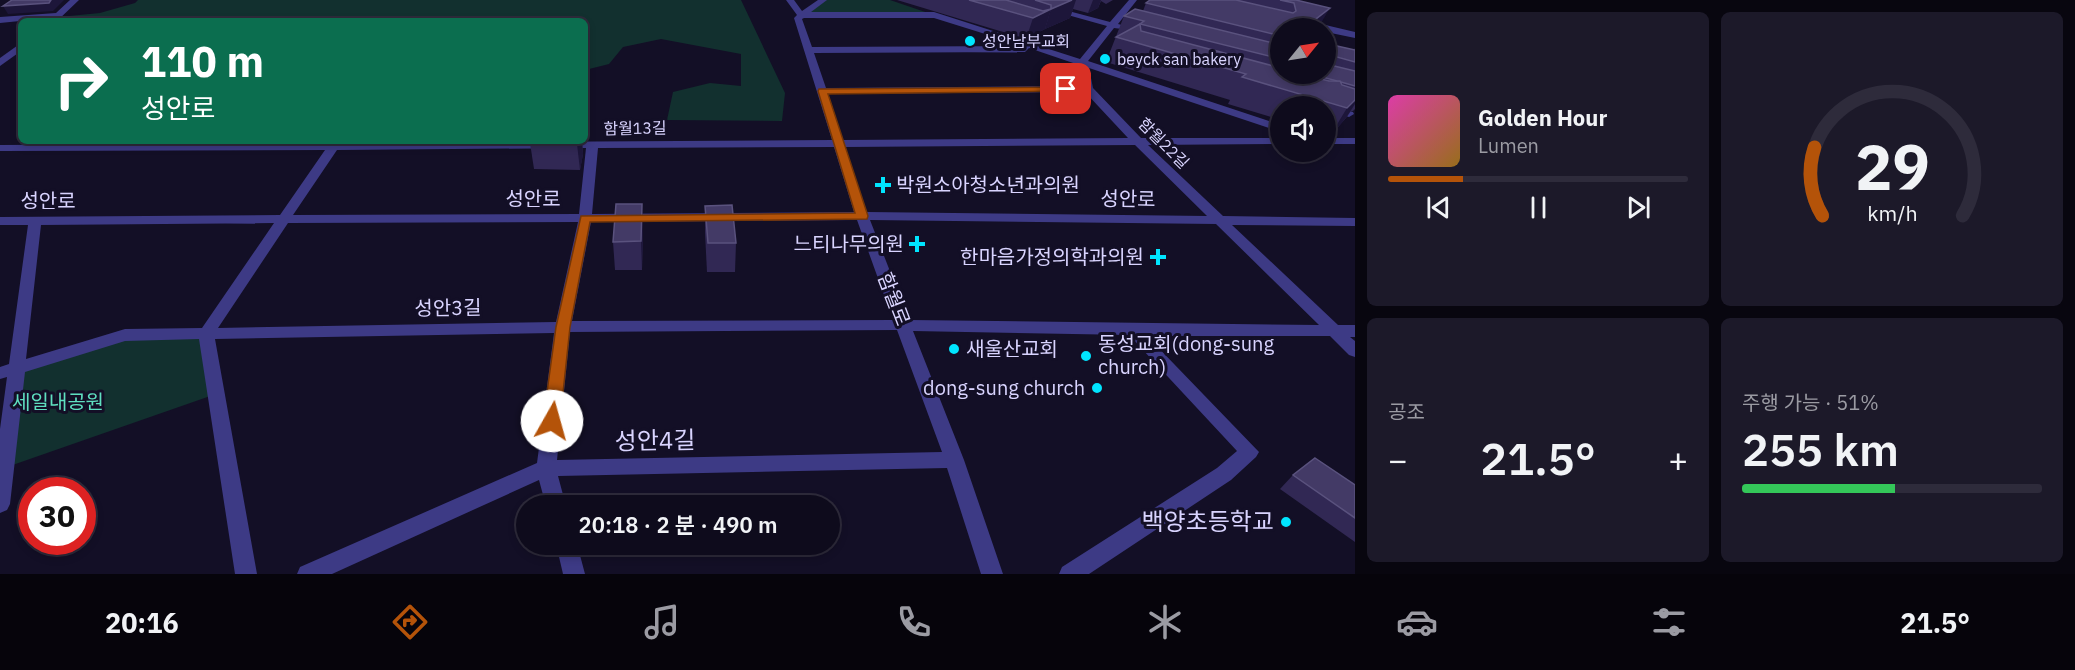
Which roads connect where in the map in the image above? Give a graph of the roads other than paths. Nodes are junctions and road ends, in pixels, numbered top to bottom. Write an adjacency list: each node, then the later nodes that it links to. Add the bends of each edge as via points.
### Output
1 (75, 0): 7 (street)
2 (790, 0): 6 (street)
3 (823, 0): 6 (street)
4 (1018, 0): 10 (street)
5 (1132, 0): 10 (street)
6 (801, 15): 15 (street, via 934,15); 16 (street, 함월로, via 798,18)
7 (55, 18)
8 (18, 19): 9 (street)
9 (0, 20)
10 (1111, 25): 11 (street); 17 (street)
11 (1134, 31)
12 (1336, 32): 13 (street)
13 (1355, 35)
14 (18, 48): 18 (street)
15 (1039, 49): 16 (street); 17 (street)
16 (809, 50): 20 (street, 함월로)
17 (1083, 61): 19 (street); 23 (street)
18 (0, 63)
19 (1088, 89): 20 (street); 28 (street, 함월22길)
20 (822, 91): 27 (street, 함월로)
21 (1336, 110): 22 (street)
22 (1349, 114)
23 (1270, 125)
24 (1270, 141): 28 (street, 함월13길)
25 (1336, 141): 26 (street)
26 (1355, 141)
27 (839, 142): 28 (street, 함월13길); 30 (street, 함월13길); 32 (street, 함월로)
28 (1138, 142): 35 (street, 함월22길)
29 (334, 145): 30 (street, 함월13길); 31 (street, 함월13길); 34 (street)
30 (592, 145): 33 (street)
31 (0, 148)
32 (862, 216): 33 (street, 성안로); 35 (street, 성안로); 39 (street, 함월로)
33 (585, 218): 34 (street, 성안로); 40 (street)
34 (283, 220): 37 (street, 성안로); 44 (street)
35 (1218, 220): 38 (street, 성안로); 42 (street, 함월22길)
36 (0, 221): 37 (street, 성안로)
37 (35, 221): 46 (street)
38 (1355, 222)
39 (903, 325): 40 (street, 성안3길); 41 (street, 성안3길); 47 (street, 함월로)
40 (563, 327): 44 (street, 성안3길); 48 (street)
41 (1133, 330): 42 (street, 성안3길); 56 (street, via 1249,452 1224,474)
42 (1333, 330): 43 (street, 성안3길); 45 (street, 함월22길)
43 (1355, 331)
44 (206, 334): 46 (street, 성안3길, via 125,335); 52 (street)
45 (1355, 351)
46 (8, 370): 50 (street)
47 (954, 460): 48 (street, 성안4길); 55 (street, 함월로)
48 (546, 468): 49 (street); 53 (street, 성안4길)
49 (553, 495)
50 (0, 504)
51 (569, 555): 54 (street)
52 (246, 574)
53 (308, 574)
54 (574, 574)
55 (992, 574)
56 (1070, 574)

